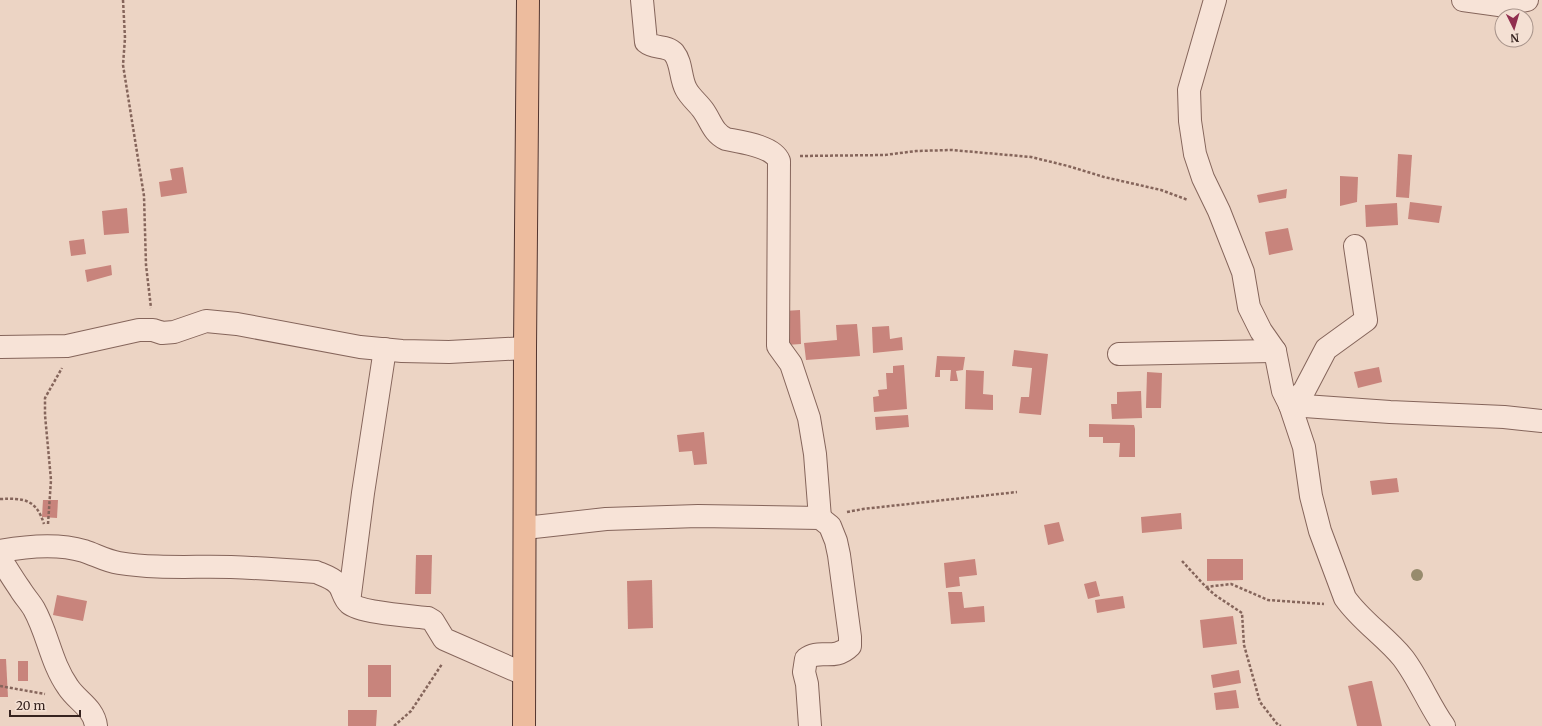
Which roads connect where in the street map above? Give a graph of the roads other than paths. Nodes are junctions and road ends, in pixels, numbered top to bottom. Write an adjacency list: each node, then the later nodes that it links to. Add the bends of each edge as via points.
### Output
1 (528, 0): 8 (main road)
2 (642, 0): 14 (street, via 646,42 673,52 678,59 686,88 717,133 771,151 779,161 778,346 791,364 809,418 815,454)
3 (1215, 0): 10 (street, via 1189,90 1195,154 1243,272 1249,307)
4 (1463, 0): 5 (street, via 1499,5)
5 (1527, 0)
6 (1355, 246): 12 (street, via 1366,320 1326,349 1304,391)
7 (0, 347): 9 (street, via 67,346 139,330 174,332 206,322 237,324 360,347)
8 (525, 348): 9 (street, via 450,352); 15 (main road)
9 (384, 349): 18 (street)
10 (1275, 351): 11 (street); 12 (street, via 1283,391)
11 (1119, 354)
12 (1290, 405): 13 (street); 23 (street, via 1304,447 1311,496 1320,531 1346,598 1352,608 1403,658)
13 (1542, 421)
14 (820, 518): 15 (street, via 698,516 606,519); 22 (street, via 830,526 839,555 850,646 839,654 811,655 806,659 804,672)
15 (525, 528): 19 (main road)
16 (0, 551): 18 (street, via 30,547 51,540 62,546 118,563 316,572 338,584)
17 (0, 558): 20 (street, via 34,609 54,662 69,689 90,711)
18 (348, 602): 19 (street, via 369,610 428,618 433,621 444,639 453,645)
19 (524, 674): 21 (main road)
20 (96, 726)
21 (524, 726)
22 (810, 726)
23 (1444, 726)

